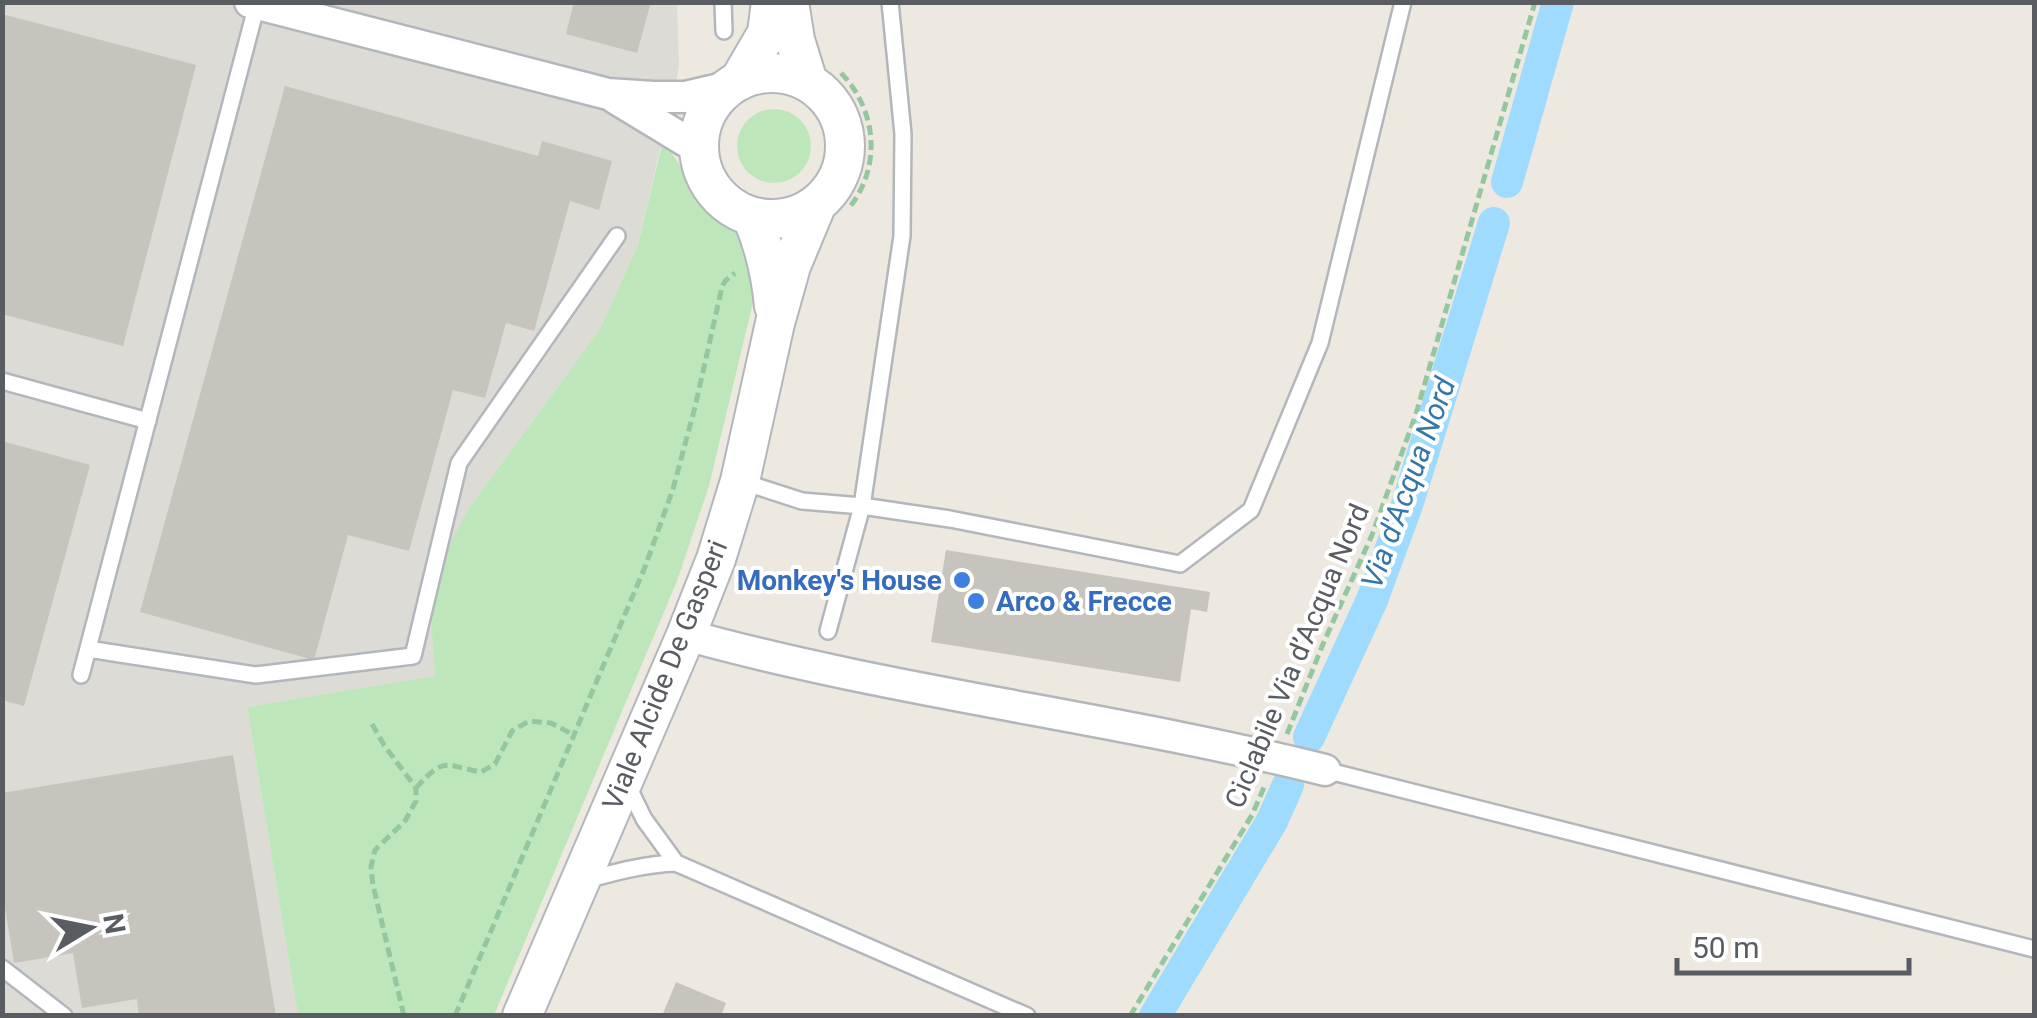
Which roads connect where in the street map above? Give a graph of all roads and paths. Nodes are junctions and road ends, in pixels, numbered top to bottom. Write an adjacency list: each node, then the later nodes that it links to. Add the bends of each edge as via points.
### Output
1 (723, 2): 9 (lane)
2 (771, 2): 11 (street, via 767,33)
3 (789, 2): 10 (street, via 795,40)
4 (890, 2): 22 (lane, via 903,134 902,236)
5 (1403, 2): 22 (lane, via 1320,343 1252,510 1180,564)
6 (1535, 2): 29 (path, Ciclabile Via d’Acqua Nord, via 1416,414)
7 (254, 3): 8 (street); 20 (lane)
8 (288, 8): 12 (street)
9 (724, 32)
10 (823, 76): 11 (street, via 767,72); 14 (street, via 846,142); 14 (path, via 864,104 871,130 859,195)
11 (734, 84): 12 (street, via 684,97); 13 (street, via 712,104)
12 (608, 94): 13 (street)
13 (699, 149): 15 (street, via 711,186)
14 (832, 208): 15 (street, via 778,220); 18 (street, Viale Alcide De Gasperi, via 791,266)
15 (752, 217): 18 (street, Viale Alcide De Gasperi, via 769,263)
16 (617, 236): 25 (lane, via 459,463 413,656 256,675)
17 (736, 272): 28 (path, via 722,287 668,505)
18 (775, 323): 21 (street, Viale Alcide De Gasperi)
19 (2, 381): 20 (lane)
20 (148, 420): 25 (lane)
21 (740, 481): 22 (lane, via 802,501); 24 (street, Viale Alcide De Gasperi)
22 (862, 506): 23 (lane)
23 (828, 630)
24 (686, 635): 29 (street); 31 (street, Viale Alcide De Gasperi)
25 (88, 649): 26 (lane)
26 (81, 675)
27 (372, 724): 32 (path)
28 (574, 735): 32 (path, via 529,720 512,731 496,764 481,772 449,764 434,768); 39 (path)
29 (1277, 758): 30 (street); 42 (path, Ciclabile Via d’Acqua Nord, via 1252,815)
30 (1324, 770): 35 (lane)
31 (624, 777): 33 (lane); 34 (street, Viale Alcide De Gasperi)
32 (416, 788): 38 (path, via 405,820 375,850 371,867)
33 (676, 863): 34 (lane); 41 (lane)
34 (578, 883): 40 (street, Viale Alcide De Gasperi)
35 (2034, 948)
36 (2, 968): 37 (lane)
37 (64, 1016)
38 (404, 1016)
39 (455, 1016)
40 (522, 1016)
41 (1027, 1016)
42 (1130, 1016)

